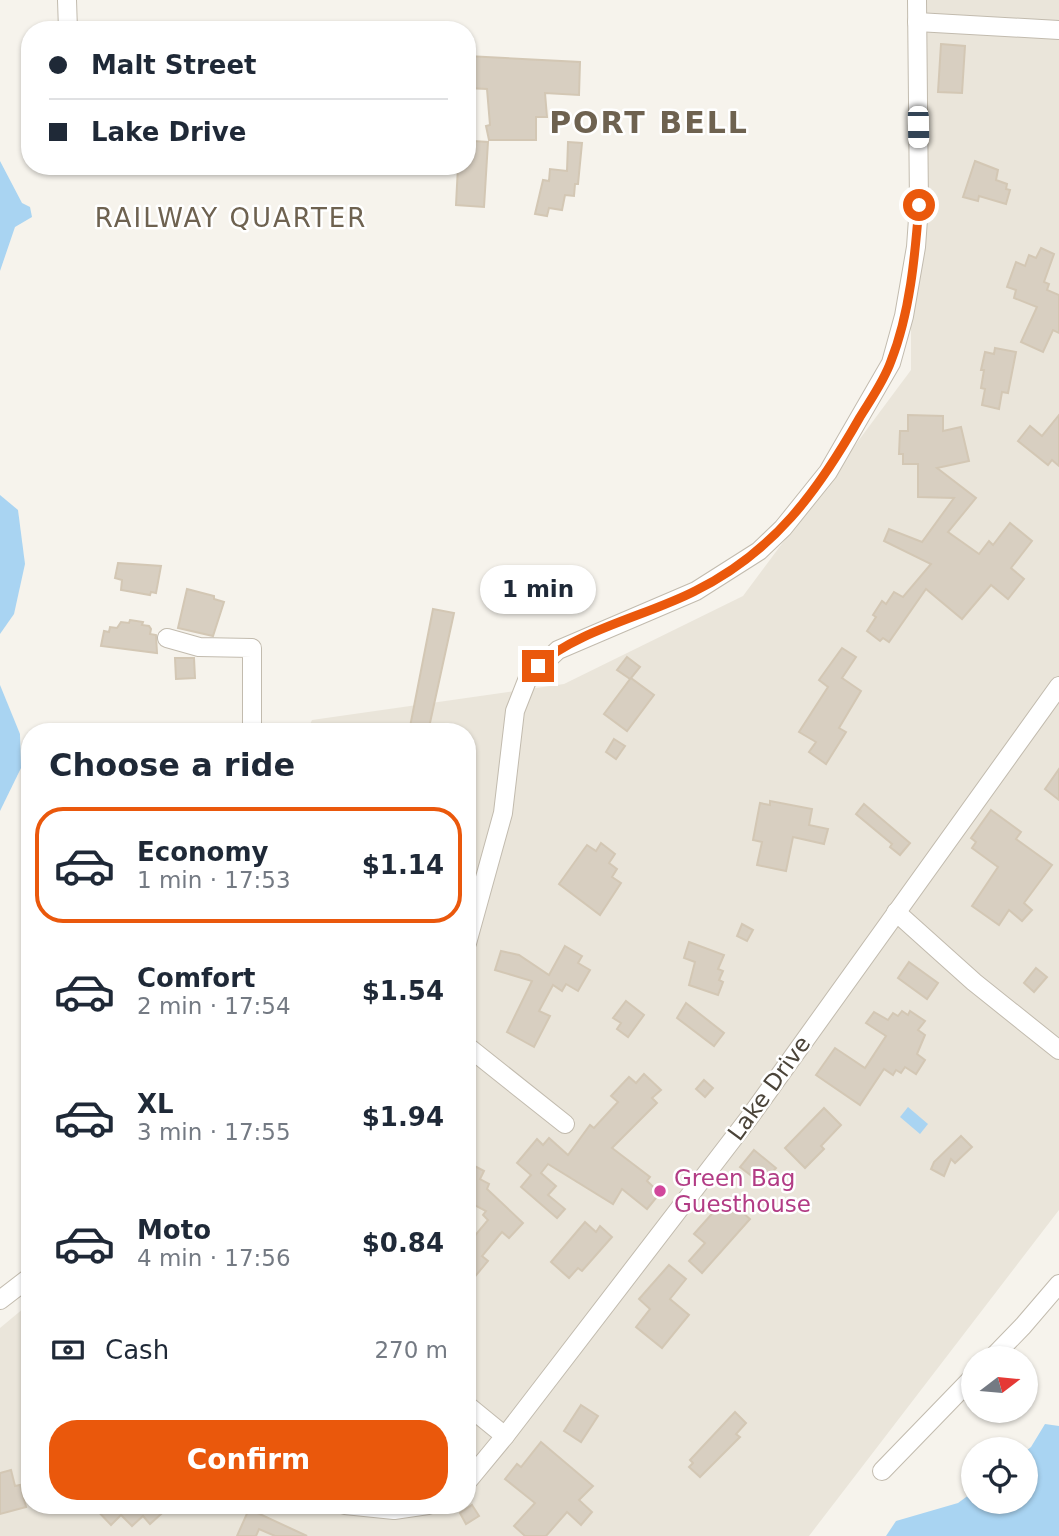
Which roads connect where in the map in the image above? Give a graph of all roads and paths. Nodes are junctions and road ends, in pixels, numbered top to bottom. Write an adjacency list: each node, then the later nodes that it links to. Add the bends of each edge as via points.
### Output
1 (67, 0): 3 (street)
2 (917, 0): 4 (street)
3 (68, 21)
4 (917, 22): 5 (street); 9 (street, via 916,247 891,363 828,472 759,551 696,591 558,650 528,678 515,711 503,813)
5 (1059, 30)
6 (167, 638): 8 (street, via 199,646 252,648)
7 (1059, 686): 10 (street, Lake Drive)
8 (252, 723)
9 (476, 910)
10 (896, 912): 11 (street); 20 (street, Lake Drive, via 749,1118)
11 (1059, 1050)
12 (476, 1053): 13 (street)
13 (565, 1124)
14 (21, 1284): 16 (street)
15 (1059, 1284): 17 (street)
16 (0, 1300)
17 (1004, 1346)
18 (961, 1389): 22 (street)
19 (476, 1412): 20 (street)
20 (505, 1436): 21 (street, Lake Drive)
21 (476, 1471)
22 (881, 1471)

